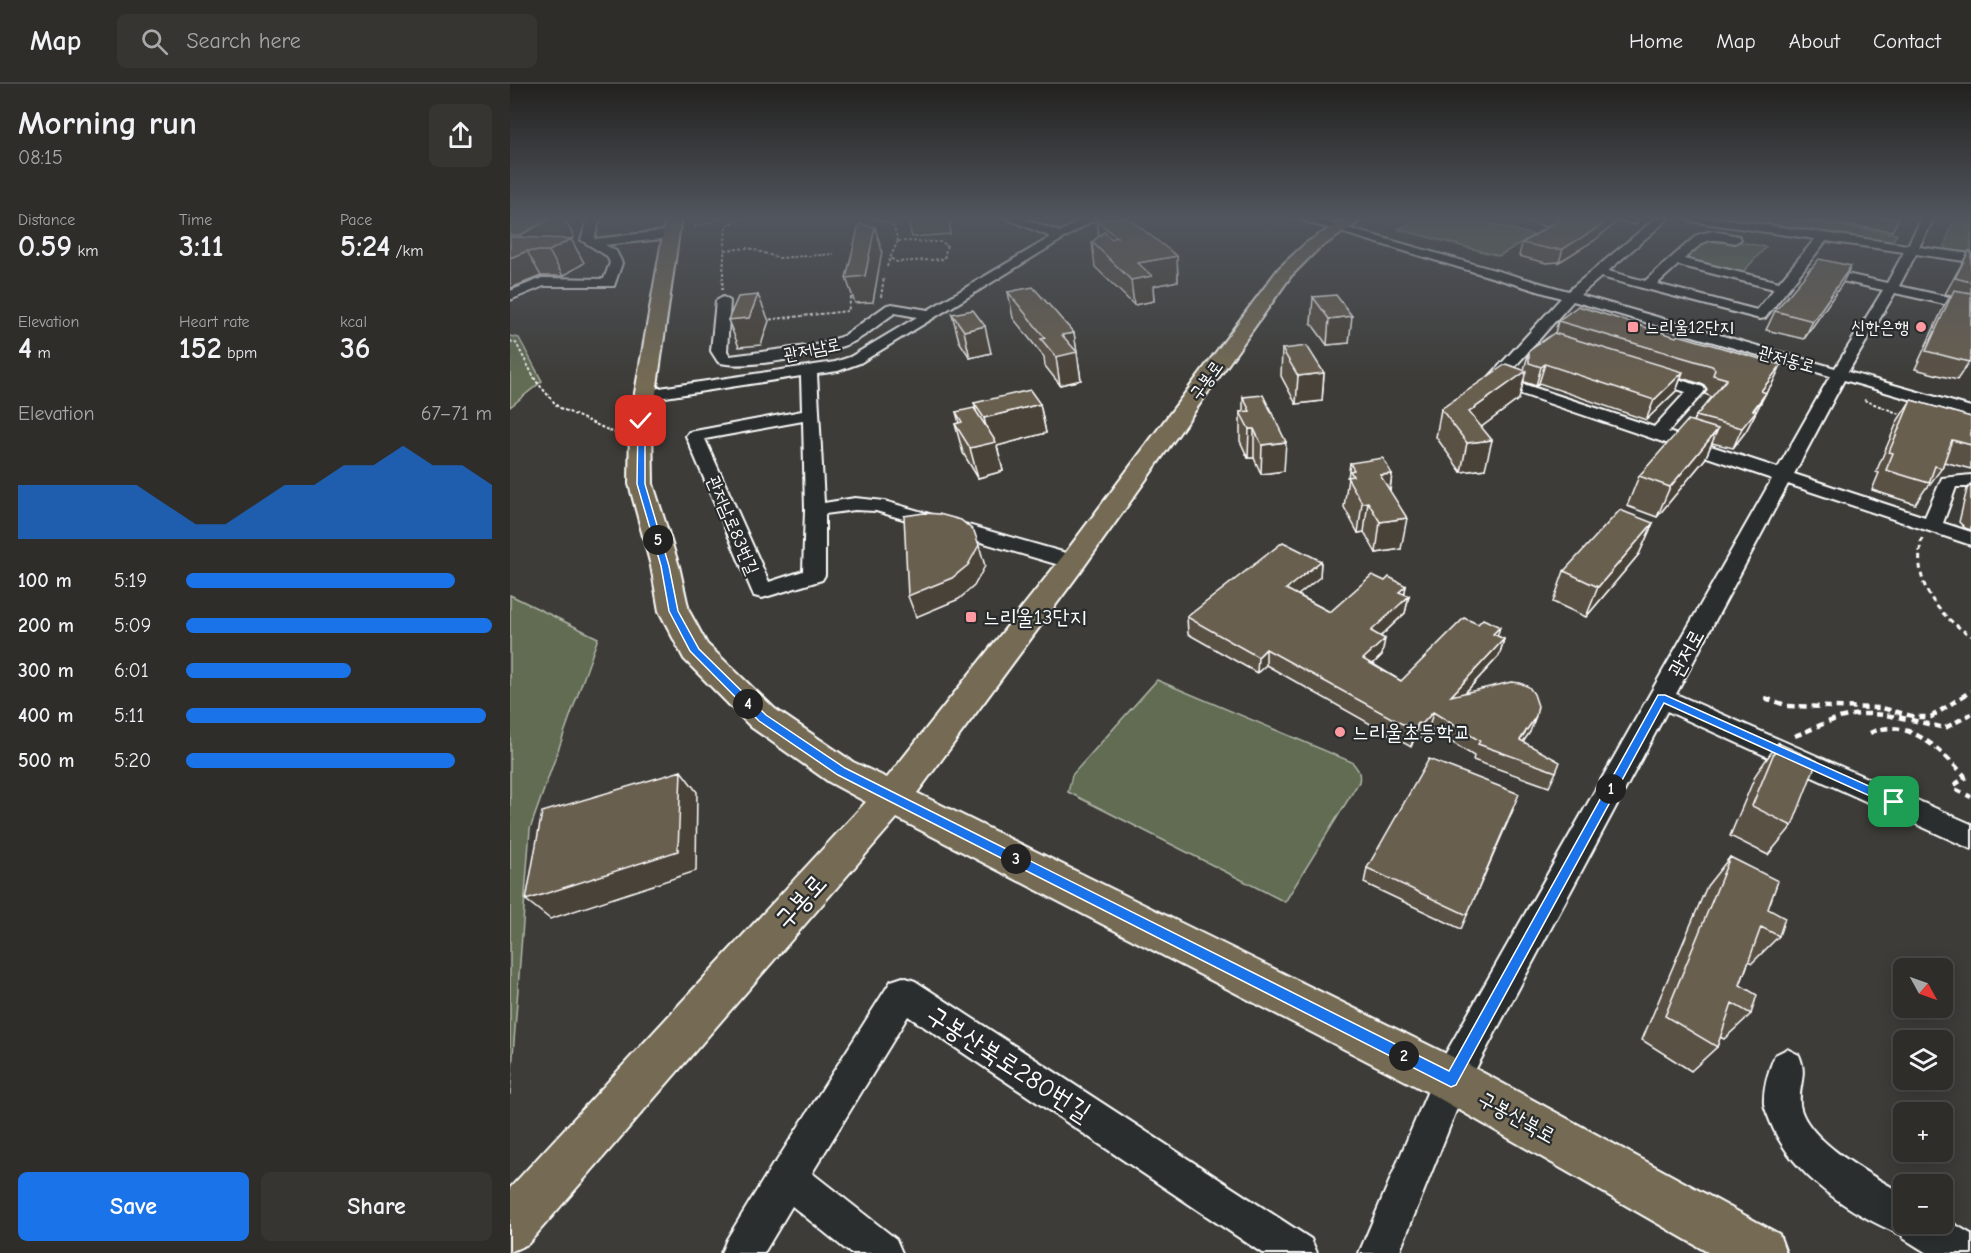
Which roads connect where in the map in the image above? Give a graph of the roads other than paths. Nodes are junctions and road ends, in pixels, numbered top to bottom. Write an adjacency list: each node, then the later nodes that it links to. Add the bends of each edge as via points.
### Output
1 (1597, 272): 18 (street)
2 (613, 273): 16 (street, via 609,283 542,282)
3 (665, 273): 28 (main road, 구봉산북로)
4 (1002, 273): 22 (street, 관저남로)
5 (1285, 273): 37 (main road, 구봉로)
6 (1495, 273): 18 (street, 관저동로)
7 (1599, 273): 13 (street)
8 (1662, 273): 13 (street)
9 (1723, 273): 14 (street)
10 (1795, 273): 14 (street)
11 (1819, 273): 15 (street)
12 (1899, 273): 15 (street, 관저로)
13 (1648, 285): 14 (street, via 1760,315)
14 (1783, 287)
15 (1891, 289): 19 (street); 27 (street, 관저로)
16 (510, 296)
17 (722, 297): 20 (street, via 719,351 726,360 825,348 850,338)
18 (1569, 297): 23 (street); 27 (street, 관저동로)
19 (1971, 306)
20 (882, 314): 21 (street); 22 (street, via 892,308)
21 (861, 315)
22 (930, 315): 26 (street, 관저남로, via 855,360)
23 (1530, 339): 24 (street); 31 (street, via 1495,380)
24 (1552, 346)
25 (1630, 369): 31 (street, via 1697,390)
26 (809, 371): 28 (street, 관저남로); 30 (street, 관저남로83번길)
27 (1839, 374): 29 (street, 관저동로); 32 (street, 관저로)
28 (646, 395): 39 (main road, 구봉산북로, via 641,421 641,484 674,611 695,651 763,718 842,772)
29 (1971, 412)
30 (810, 416): 34 (street, 관저남로83번길); 34 (street, 관저남로83번길, via 695,436 762,591 814,575)
31 (1656, 435): 32 (street)
32 (1783, 477): 35 (street); 38 (street, 관저로)
33 (1971, 481): 35 (street, via 1949,482)
34 (816, 510): 37 (street, via 877,505)
35 (1928, 530): 36 (street)
36 (1971, 539)
37 (1073, 562): 39 (main road, 구봉로)
38 (1662, 698): 40 (street); 42 (street, 관저로)
39 (893, 797): 42 (main road, 구봉산북로); 45 (main road, 구봉로)
40 (1971, 837)
41 (1788, 1067): 44 (street, via 1783,1106 1797,1138 1834,1174)
42 (1451, 1080): 50 (street); 51 (main road, 구봉산북로)
43 (786, 1177): 47 (street, 구봉산북로280번길); 48 (street); 49 (street, 구봉산북로280번길, via 903,993)
44 (1893, 1209)
45 (510, 1226)
46 (1933, 1234): 52 (street)
47 (741, 1253)
48 (882, 1253)
49 (1298, 1253)
50 (1379, 1253)
51 (1760, 1253)
52 (1964, 1253)

